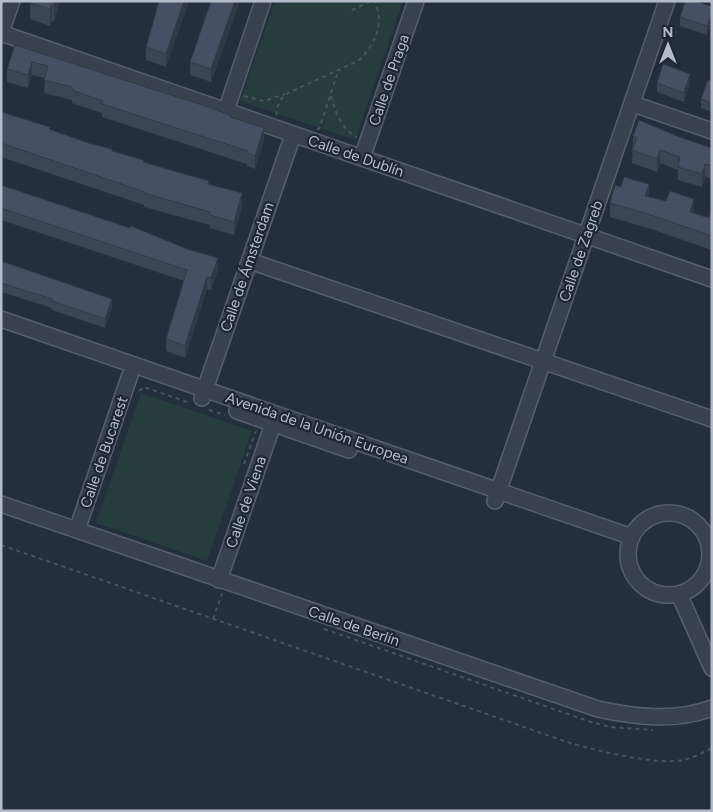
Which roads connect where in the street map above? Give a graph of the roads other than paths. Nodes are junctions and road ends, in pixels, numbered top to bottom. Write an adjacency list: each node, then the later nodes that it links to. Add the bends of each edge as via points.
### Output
1 (12, 1): 5 (street)
2 (263, 1): 6 (street)
3 (416, 1): 10 (street, Calle de Praga)
4 (667, 1): 7 (street, Calle de Zagreb)
5 (1, 32): 6 (street, Calle de Dublín)
6 (228, 104): 9 (street, Calle de Dublín)
7 (633, 104): 8 (street); 11 (street, Calle de Zagreb)
8 (712, 132)
9 (293, 135): 10 (street, Calle de Dublín); 12 (street, Calle de Ámsterdam)
10 (361, 146): 11 (street, Calle de Dublín)
11 (586, 236): 13 (street, Calle de Dublín); 16 (street, Calle de Zagreb)
12 (250, 261): 16 (street); 18 (street, Calle de Ámsterdam)
13 (712, 279)
14 (1, 319): 18 (street, Avenida de la Unión Europea)
15 (1, 330): 17 (street, Avenida de la Unión Europea)
16 (543, 361): 19 (street); 21 (street, Calle de Zagreb)
17 (130, 375): 18 (street, Avenida de la Unión Europea); 23 (street, Calle de Bucarest)
18 (201, 400): 20 (street, Avenida de la Unión Europea); 21 (street, Avenida de la Unión Europea)
19 (712, 419)
20 (274, 424): 21 (street, Avenida de la Unión Europea); 26 (street, Calle de Viena)
21 (497, 496): 25 (street, Avenida de la Unión Europea)
22 (1, 504): 23 (street, Calle de Berlín)
23 (77, 530): 26 (street, Calle de Berlín)
24 (709, 536): 25 (street, via 688,518 662,514 649,518 638,527); 27 (street, via 710,563 705,575 696,586)
25 (630, 542): 27 (street, via 629,566 645,588 658,594)
26 (221, 587): 30 (street, Calle de Berlín, via 598,709 649,717 683,715)
27 (684, 592): 28 (street); 29 (street)
28 (712, 643)
29 (712, 668)
30 (712, 708)

